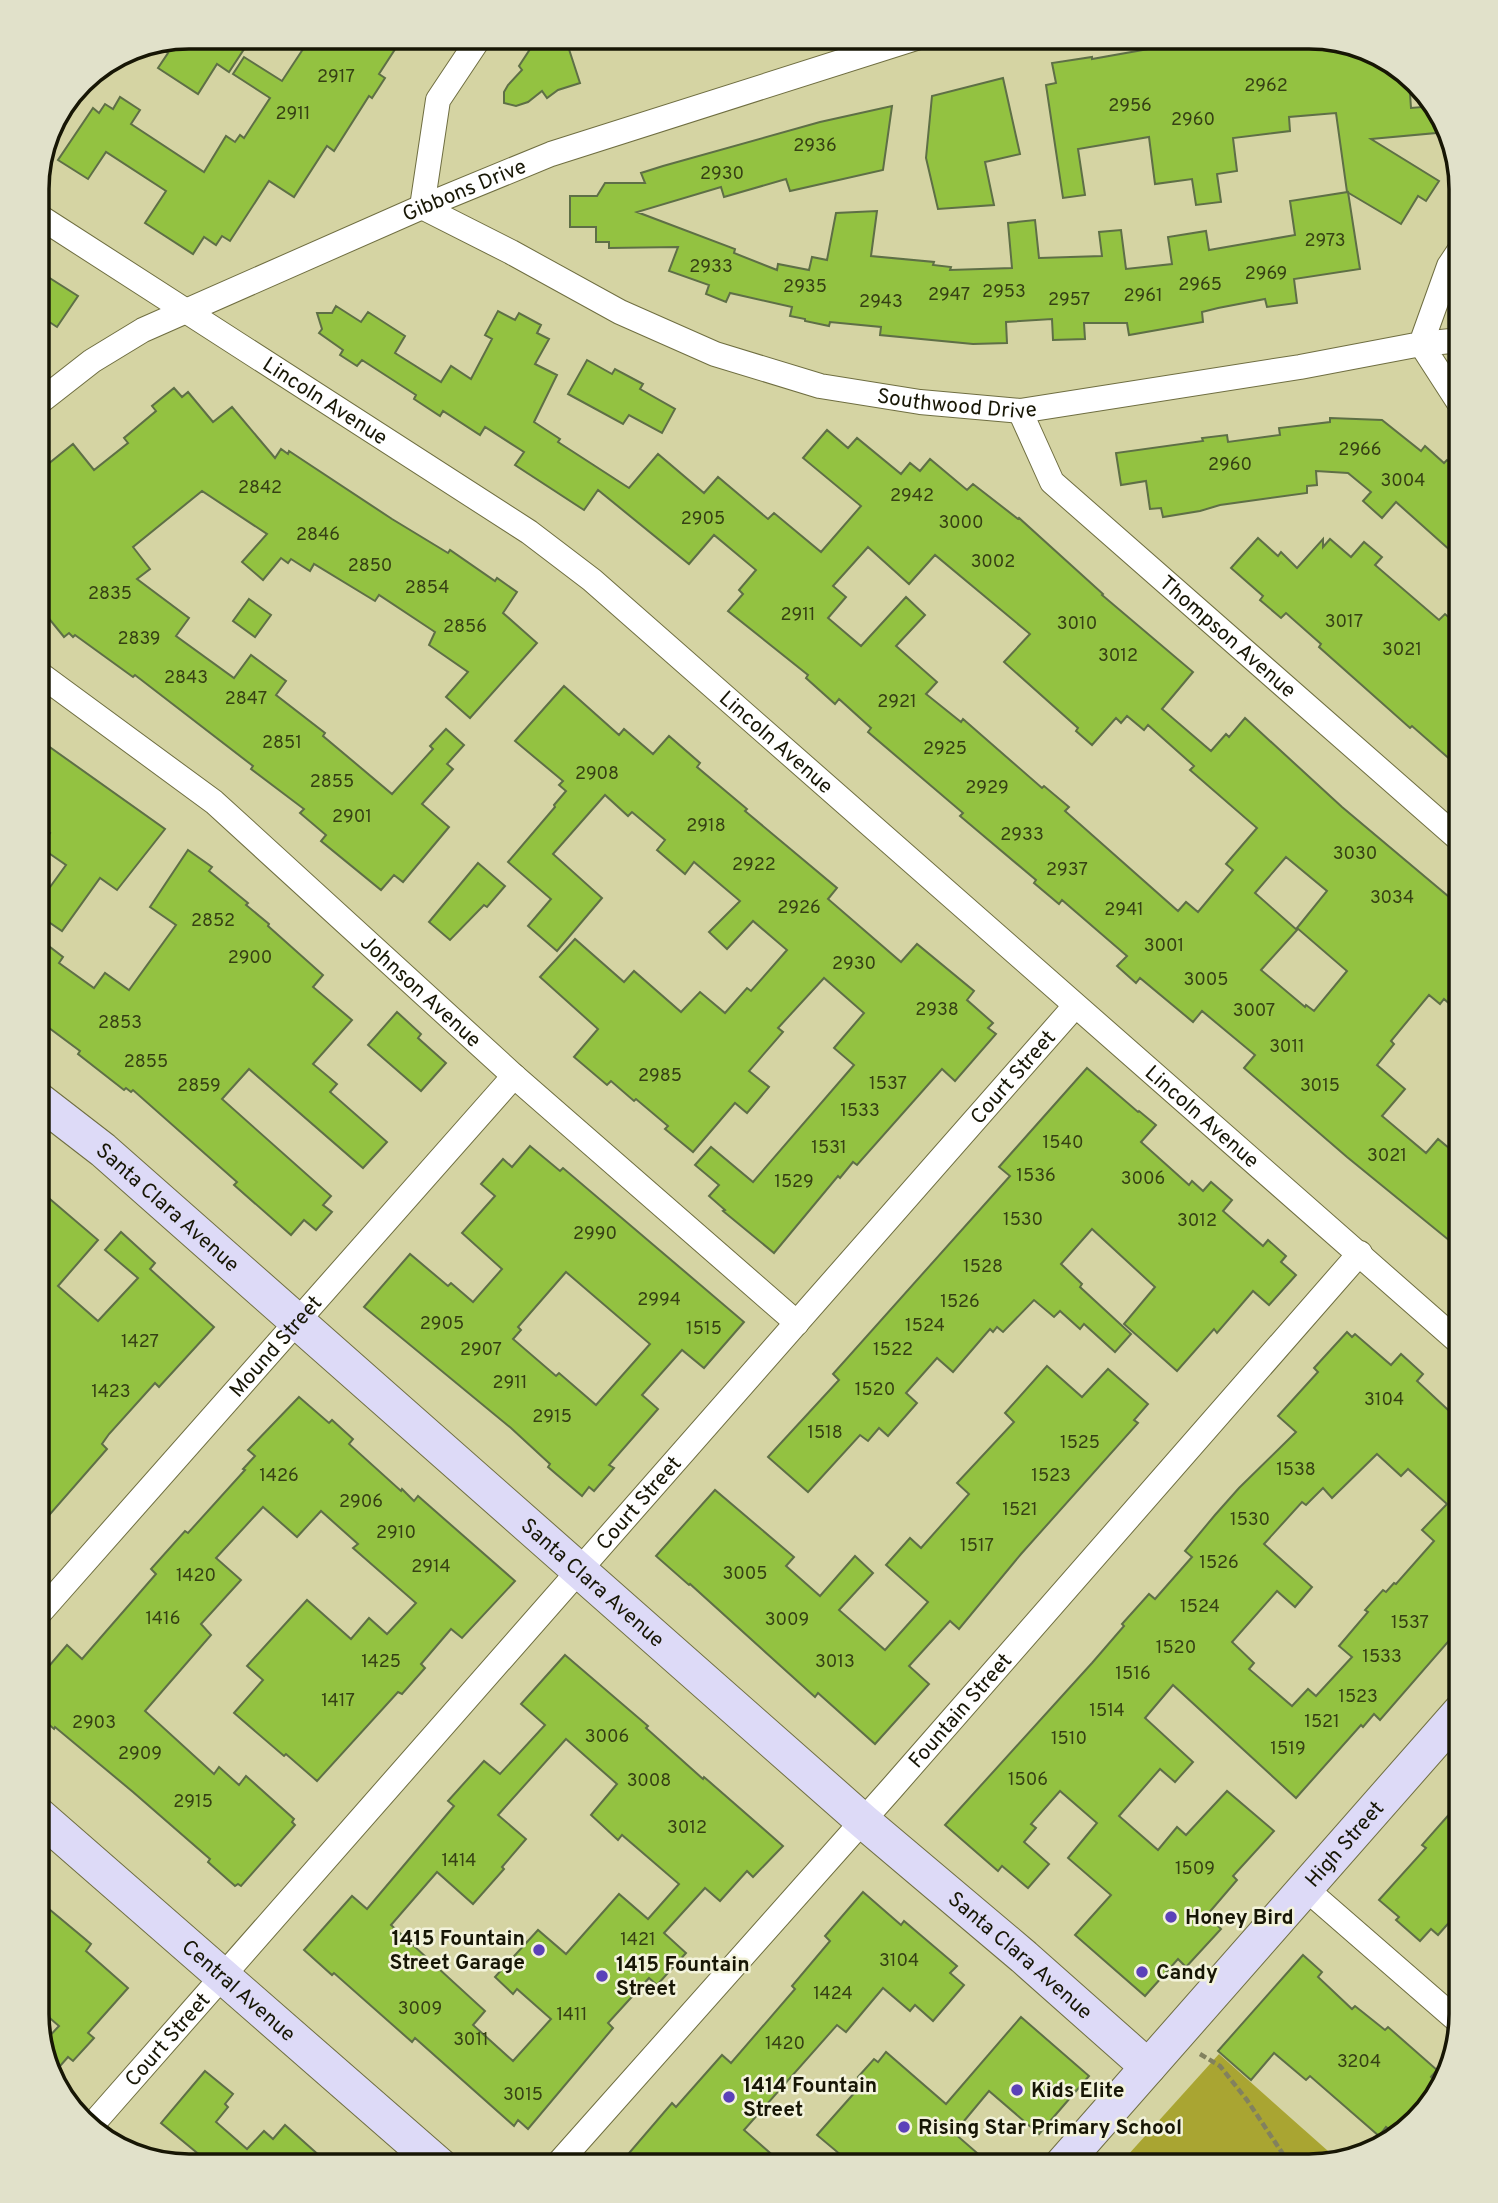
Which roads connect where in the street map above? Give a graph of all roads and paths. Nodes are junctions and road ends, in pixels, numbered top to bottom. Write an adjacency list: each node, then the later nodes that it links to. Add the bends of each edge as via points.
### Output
1 (472, 49): 3 (street, via 438,100)
2 (881, 49): 3 (street, Gibbons Drive, via 551,154)
3 (422, 207): 6 (street, Gibbons Drive); 11 (street, Southwood Drive, via 620,313 715,354 820,386 919,402)
4 (49, 223): 6 (street, Lincoln Avenue)
5 (1449, 266): 8 (street)
6 (187, 311): 10 (street, Gibbons Drive, via 143,330); 14 (street, Lincoln Avenue, via 529,531 592,580)
7 (1449, 341): 8 (street, Southwood Drive)
8 (1421, 344): 9 (street); 11 (street, Southwood Drive)
9 (1449, 387)
10 (49, 395)
11 (1020, 411): 13 (street, Thompson Avenue, via 1052,482)
12 (49, 681): 15 (street, Johnson Avenue, via 222,810)
13 (1449, 830)
14 (1074, 1006): 17 (street, Lincoln Avenue); 19 (street, Court Street)
15 (514, 1076): 18 (street, Mound Street); 19 (street, Johnson Avenue)
16 (49, 1108): 18 (street, Santa Clara Avenue, via 103,1150)
17 (1360, 1254): 20 (street, Lincoln Avenue); 24 (street, Fountain Street)
18 (296, 1322): 21 (street, Santa Clara Avenue); 22 (street, Mound Street)
19 (797, 1323): 21 (street, Court Street)
20 (1449, 1333)
21 (577, 1570): 24 (street, Santa Clara Avenue); 27 (street, Court Street)
22 (49, 1602)
23 (1449, 1725): 26 (street, High Street)
24 (863, 1821): 30 (street, Santa Clara Avenue); 33 (street, Fountain Street)
25 (49, 1824): 27 (street, Central Avenue)
26 (1306, 1888): 28 (street); 29 (street, High Street)
27 (222, 1975): 31 (street, Court Street); 32 (street, Central Avenue)
28 (1449, 2013)
29 (1174, 2037): 30 (street, High Street); 35 (path, via 1220,2066)
30 (1148, 2067): 34 (street, High Street)
31 (97, 2119)
32 (426, 2154)
33 (567, 2154)
34 (1071, 2154)
35 (1283, 2154)

